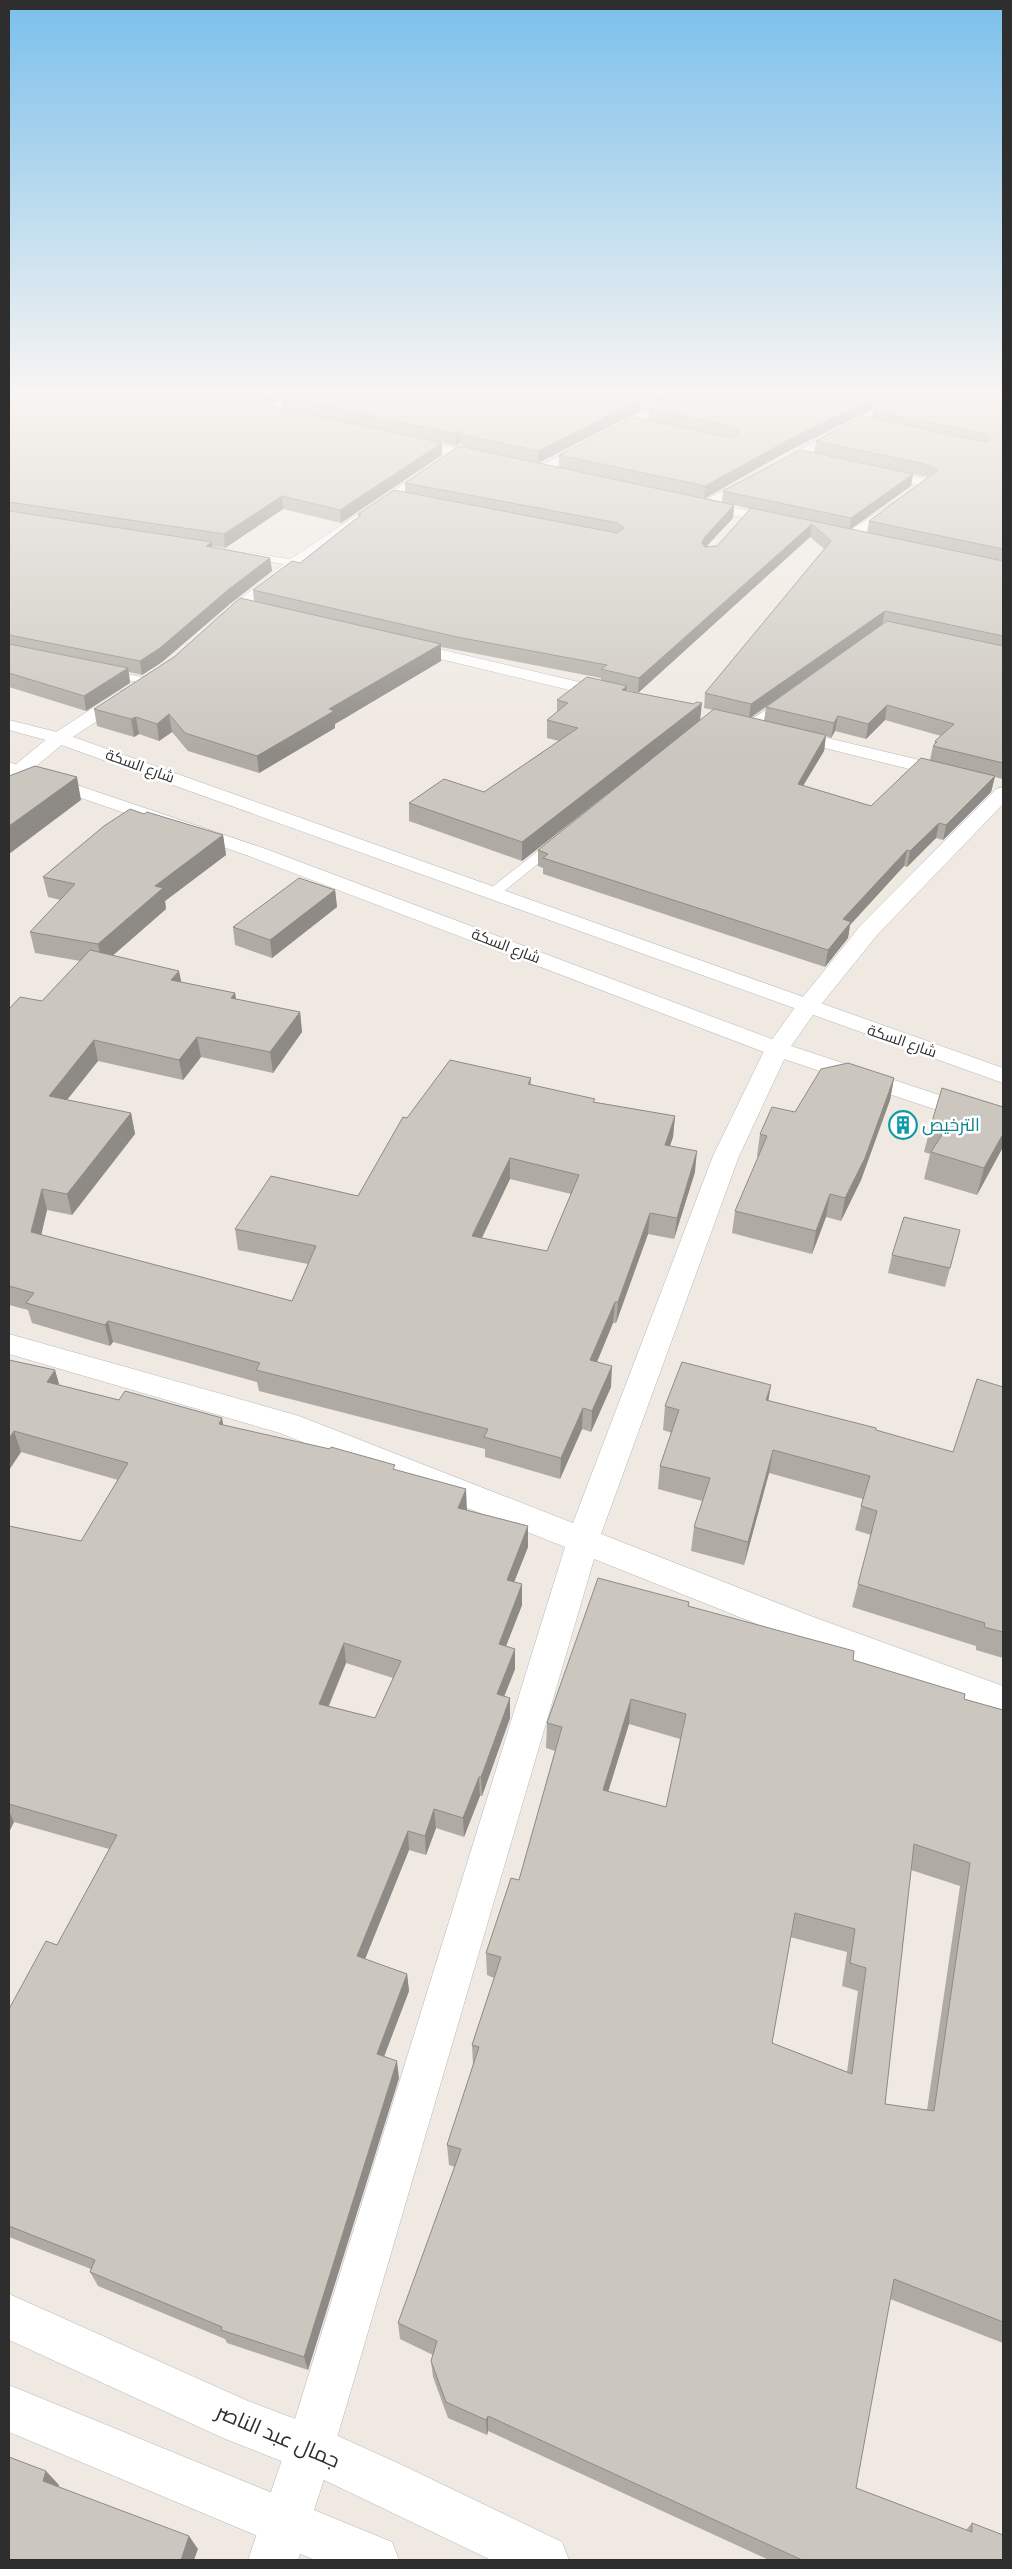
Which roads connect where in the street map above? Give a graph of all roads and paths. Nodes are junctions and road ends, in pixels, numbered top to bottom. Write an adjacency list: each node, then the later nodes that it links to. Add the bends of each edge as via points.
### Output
1 (375, 513): 9 (street)
2 (741, 513): 5 (street)
3 (755, 513): 5 (street, via 793,522)
4 (879, 513): 7 (street, via 849,532)
5 (746, 514): 6 (street)
6 (733, 528)
7 (873, 539)
8 (235, 554): 9 (lane)
9 (294, 563): 10 (street)
10 (238, 607): 11 (street); 12 (street)
11 (256, 611)
12 (210, 631)
13 (386, 641): 18 (street)
14 (98, 671): 16 (lane)
15 (162, 672): 16 (street)
16 (147, 681): 22 (street)
17 (796, 692): 21 (lane)
18 (625, 698)
19 (730, 722): 21 (street)
20 (9, 725): 22 (street, شارع السكة)
21 (750, 725): 24 (street)
22 (59, 738): 23 (street); 29 (street, شارع السكة)
23 (12, 772): 31 (street, شارع السكة, via 256,852)
24 (966, 777)
25 (985, 782): 26 (street)
26 (1003, 786)
27 (1003, 793): 30 (street, via 869,930)
28 (567, 834): 29 (lane)
29 (492, 894): 30 (street, شارع السكة)
30 (807, 1008): 31 (street); 32 (street, شارع السكة)
31 (777, 1049): 33 (street, شارع السكة); 35 (street, via 726,1156)
32 (1003, 1076)
33 (1003, 1124)
34 (9, 1344): 35 (street, via 288,1424)
35 (583, 1540): 36 (street, via 804,1628); 39 (street)
36 (1003, 1701)
37 (9, 2317): 39 (street, جمال عبد الناصر, via 240,2421)
38 (9, 2408): 40 (street)
39 (310, 2448): 40 (street); 42 (street, جمال عبد الناصر)
40 (279, 2542): 41 (street)
41 (374, 2560)
42 (544, 2560)

